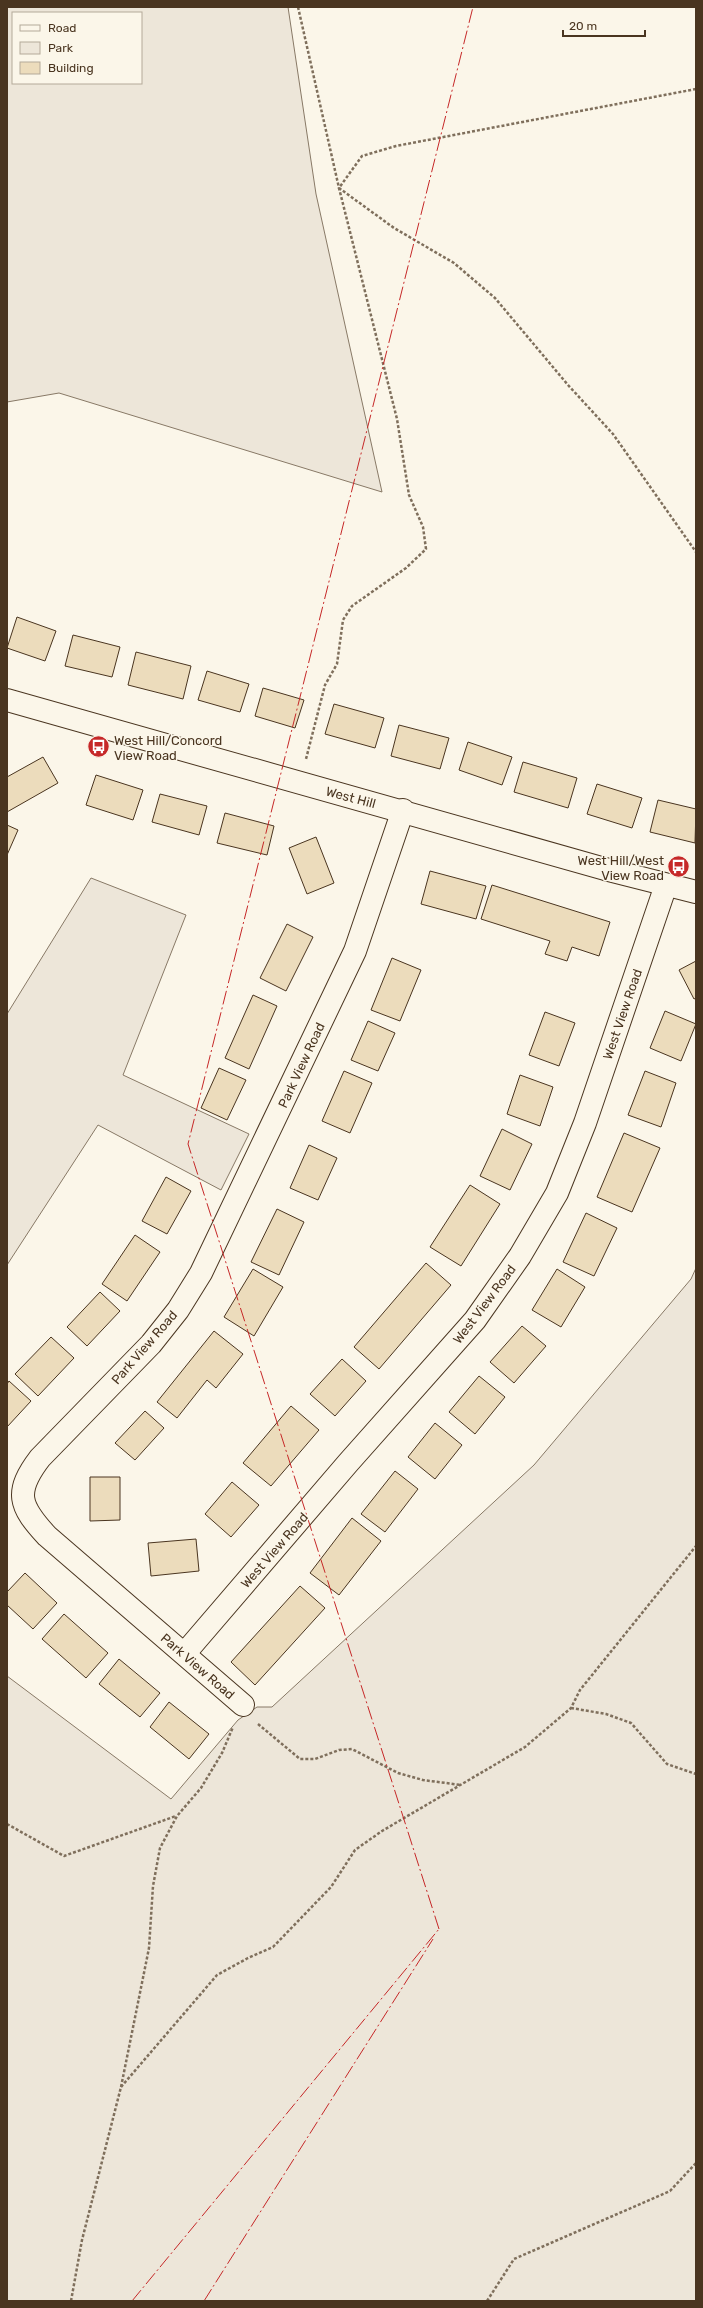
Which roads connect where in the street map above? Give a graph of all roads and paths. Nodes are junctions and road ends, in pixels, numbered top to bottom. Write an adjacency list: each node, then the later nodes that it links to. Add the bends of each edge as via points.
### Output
1 (298, 7): 3 (path)
2 (696, 89): 3 (path, via 396,146 362,156)
3 (339, 188): 4 (path, via 394,228 454,263 495,298 613,434); 6 (path, via 397,419 409,495 423,527 426,549 406,568 352,606 343,620 337,664 325,685)
4 (696, 552)
5 (7, 700): 6 (street, West Hill)
6 (300, 783): 7 (street, West Hill)
7 (403, 810): 8 (street, West Hill); 11 (street, Park View Road, via 355,951 201,1273 178,1310 151,1344 40,1458 22,1487 22,1503 27,1513 47,1536)
8 (666, 885): 9 (street, West Hill); 11 (street, West View Road, via 584,1123 557,1193 520,1256 475,1320 348,1463)
9 (696, 892)
10 (696, 1546): 13 (path, via 580,1690)
11 (185, 1654): 12 (street, Park View Road)
12 (242, 1705): 15 (path, via 254,1721 300,1759 352,1749 398,1773 422,1780); 16 (path, via 222,1754 201,1788)
13 (571, 1708): 14 (path, via 606,1714 631,1723 667,1764); 15 (path, via 525,1747)
14 (696, 1774)
15 (461, 1786): 18 (path, via 382,1831 355,1850 331,1887 272,1947 217,1975)
16 (177, 1816): 17 (path, via 64,1856); 18 (path, via 160,1848 153,1886 149,1948)
17 (7, 1824)
18 (121, 2087): 20 (path, via 82,2240)
19 (696, 2162): 21 (path, via 670,2191 514,2259)
20 (71, 2301)
21 (487, 2301)

